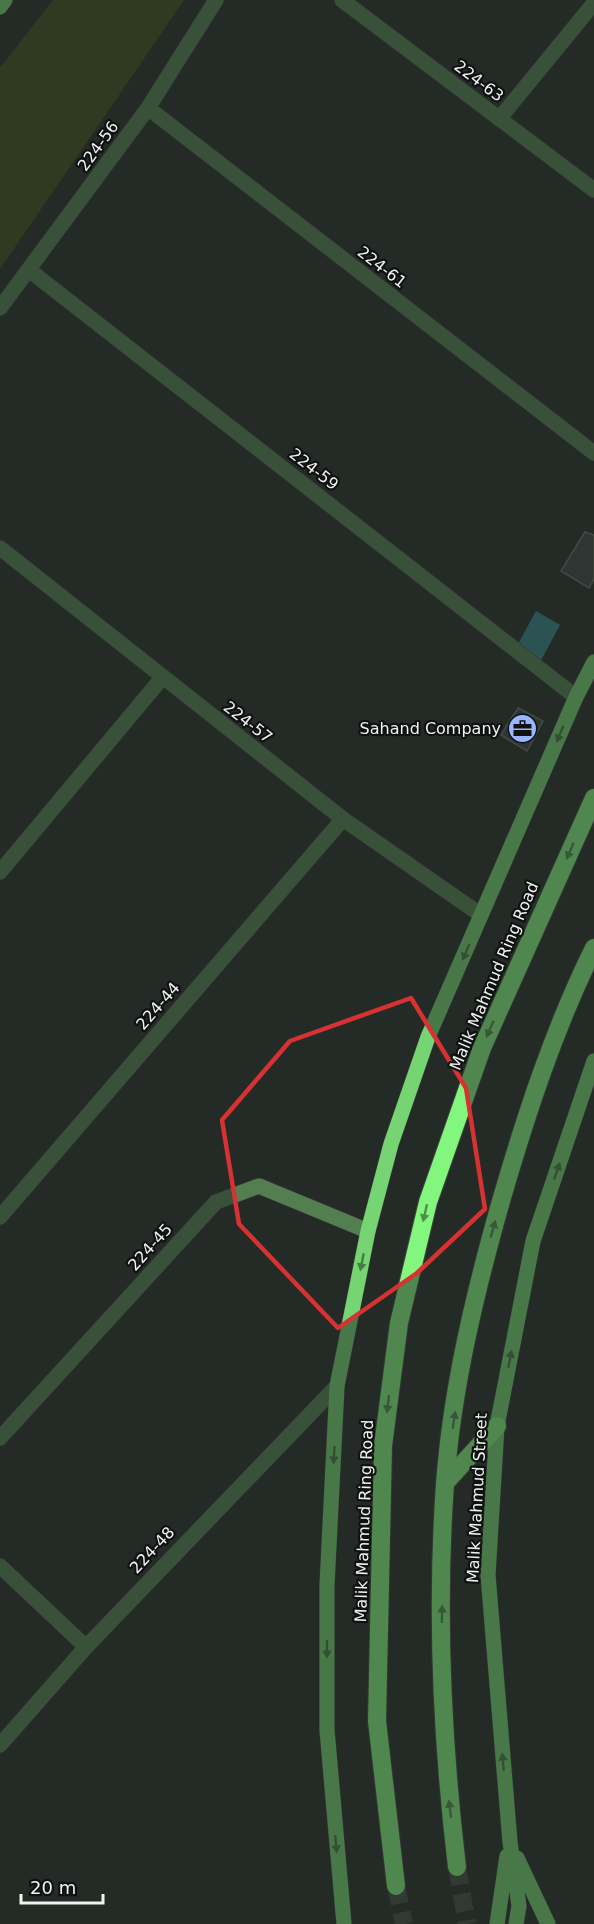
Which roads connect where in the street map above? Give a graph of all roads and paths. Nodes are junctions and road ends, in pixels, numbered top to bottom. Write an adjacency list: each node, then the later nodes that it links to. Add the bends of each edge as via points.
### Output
1 (5, 0): 5 (main road)
2 (216, 0): 6 (street, 224-56)
3 (342, 0): 7 (street, 224-63)
4 (594, 3): 7 (street)
5 (0, 7)
6 (148, 108): 9 (street, 224-56); 11 (street, 224-61)
7 (499, 119): 8 (street, 224-63)
8 (594, 190)
9 (29, 270): 10 (street, 224-56); 15 (street, 224-59)
10 (0, 308)
11 (594, 453)
12 (0, 548): 14 (street, 224-57)
13 (594, 662): 15 (main road)
14 (162, 678): 17 (street, 224-57); 18 (street)
15 (576, 697): 19 (main road, one-way to 19)
16 (594, 798): 33 (highway, Malik Mahmud Ring Road, one-way to 33, via 482,1048 428,1202 399,1323 383,1446 377,1721)
17 (343, 819): 19 (street, 224-57); 22 (street, 224-44)
18 (0, 872)
19 (481, 915): 23 (main road, one-way to 23, via 428,1037 391,1144)
20 (594, 948): 27 (highway, one-way to 20, via 465,1340 487,1250 521,1131 568,1001)
21 (594, 1061): 25 (main road, Malik Mahmud Street, one-way to 21, via 534,1241)
22 (0, 1217)
23 (368, 1231): 24 (main road, one-way to 24); 26 (street, 224-45, via 259,1186 216,1202)
24 (337, 1386): 29 (street, 224-48); 34 (main road, one-way to 34, via 327,1584 327,1730)
25 (497, 1426): 27 (highway); 31 (main road, Malik Mahmud Street, one-way to 25, via 488,1575)
26 (0, 1438)
27 (445, 1484): 32 (highway, one-way to 27, via 447,1781 441,1648)
28 (0, 1566): 29 (street)
29 (86, 1647): 30 (street, 224-48)
30 (0, 1745)
31 (510, 1842): 37 (main road); 38 (main road, via 519,1905); 39 (main road)
32 (457, 1867)
33 (396, 1886)
34 (342, 1907): 35 (main road); 36 (main road)
35 (344, 1924)
36 (350, 1924)
37 (497, 1924)
38 (516, 1924)
39 (548, 1924)

